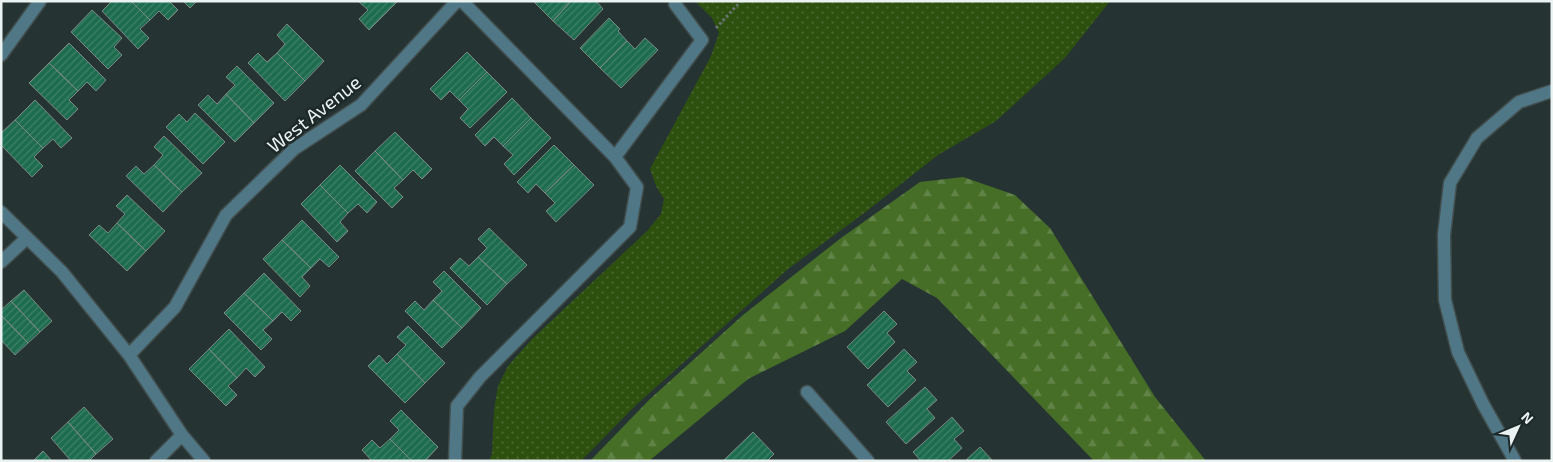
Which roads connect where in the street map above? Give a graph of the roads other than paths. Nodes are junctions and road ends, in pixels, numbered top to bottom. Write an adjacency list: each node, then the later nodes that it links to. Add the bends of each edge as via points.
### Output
1 (40, 1): 5 (street)
2 (457, 1): 11 (street, West Avenue, via 361,105 294,149 226,215 175,307)
3 (462, 1): 7 (street)
4 (675, 4): 7 (street, via 702,40)
5 (1, 55)
6 (1552, 91): 18 (street, via 1519,102 1477,138 1450,183 1444,235 1445,300 1458,352)
7 (615, 157): 16 (street, via 637,187 630,227 480,377 457,406)
8 (1, 212): 9 (street)
9 (27, 238): 10 (street); 11 (street, via 62,272)
10 (1, 262)
11 (129, 354): 13 (street)
12 (807, 392): 17 (street)
13 (182, 435): 14 (street); 15 (street)
14 (156, 461)
15 (204, 461)
16 (455, 461)
17 (868, 461)
18 (1515, 461)

